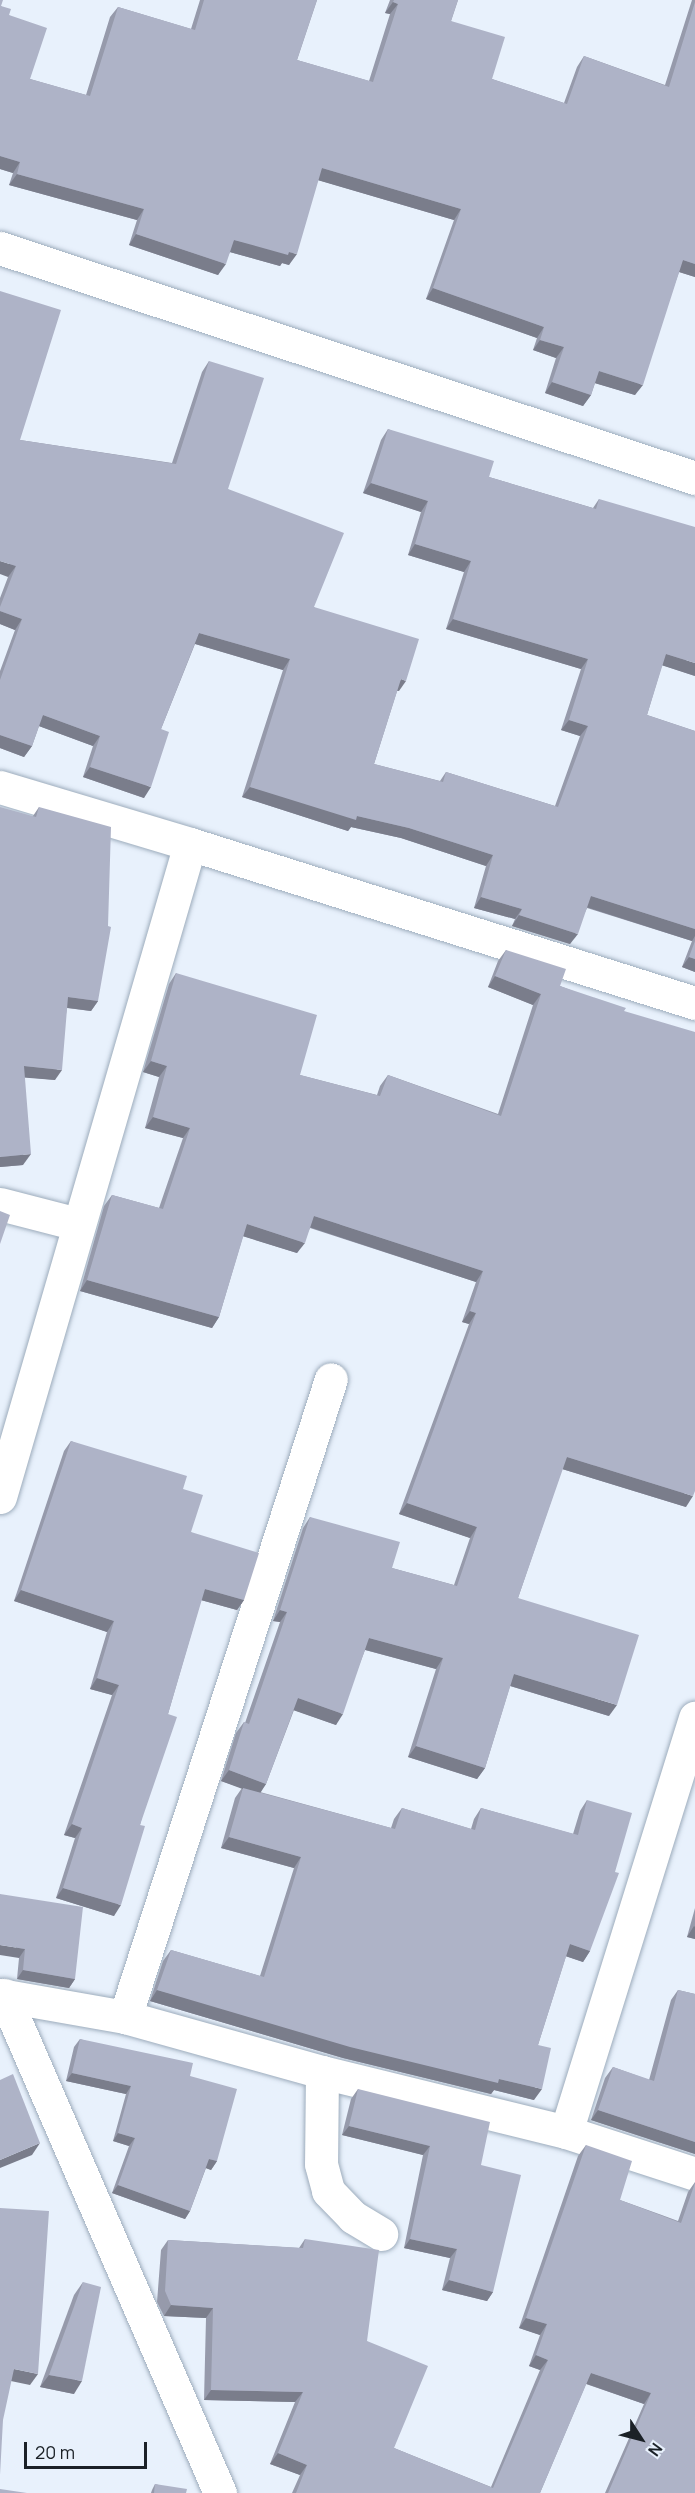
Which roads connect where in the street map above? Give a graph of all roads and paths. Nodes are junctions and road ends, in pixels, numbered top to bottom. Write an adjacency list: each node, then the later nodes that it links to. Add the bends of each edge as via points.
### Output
1 (0, 248): 2 (street)
2 (695, 478)
3 (0, 787): 4 (street)
4 (190, 844): 5 (street); 7 (street)
5 (695, 1003)
6 (0, 1204): 7 (street)
7 (78, 1224): 9 (street)
8 (331, 1379): 12 (street)
9 (0, 1497)
10 (695, 1718): 14 (street)
11 (2, 1995): 12 (street); 17 (street)
12 (125, 2016): 13 (street)
13 (322, 2072): 14 (street); 16 (street, via 321,2164 328,2191 353,2217)
14 (566, 2132): 15 (street)
15 (695, 2174)
16 (381, 2234)
17 (220, 2493)

